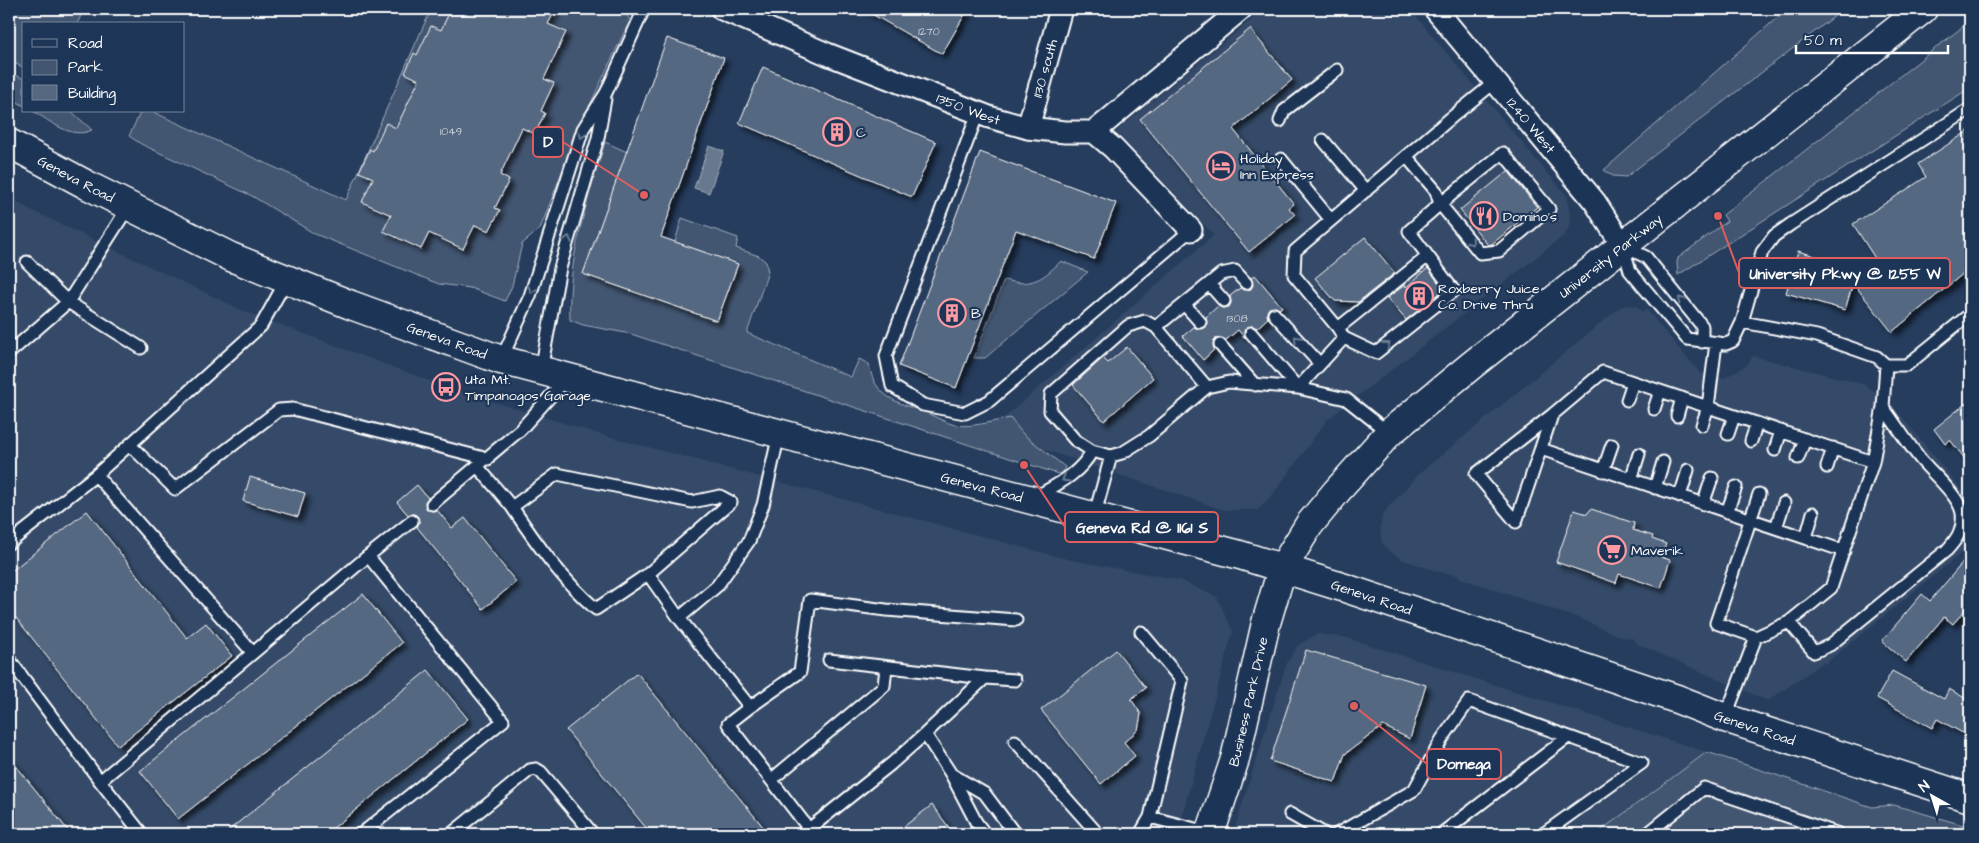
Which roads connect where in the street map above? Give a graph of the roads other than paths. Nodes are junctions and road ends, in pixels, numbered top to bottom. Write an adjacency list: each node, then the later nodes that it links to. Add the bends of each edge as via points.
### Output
1 (644, 9): 9 (lane)
2 (722, 9): 11 (street, 1350 West, via 826,54)
3 (1061, 9): 13 (street, 1130 south)
4 (1241, 9): 14 (street)
5 (1435, 9): 8 (street, 1240 West)
6 (1923, 9): 24 (main road, University Parkway)
7 (1337, 70): 12 (lane, via 1284,111)
8 (1495, 82): 17 (lane); 24 (street, 1240 West, via 1595,202)
9 (606, 93): 45 (lane, one-way to 45, via 583,129 530,296); 48 (lane, one-way to 9, via 560,268 598,138)
10 (1970, 109): 36 (lane, via 1774,236 1762,252)
11 (978, 112): 13 (street, 1350 West); 23 (lane, via 886,356 892,386 923,405 965,413 989,401)
12 (1280, 121)
13 (1028, 128): 14 (street, 1350 West)
14 (1094, 132): 23 (street)
15 (1323, 140): 19 (lane)
16 (9, 143): 21 (main road, Geneva Road)
17 (1406, 156): 19 (lane); 20 (lane, via 1436,191)
18 (1281, 159): 22 (lane)
19 (1366, 191): 22 (lane)
20 (1440, 204): 20 (lane, one-way to 20, via 1480,252 1499,251 1549,209 1502,153); 25 (lane, via 1409,231)
21 (129, 206): 27 (main road, Geneva Road, via 231,257); 31 (lane)
22 (1331, 220): 39 (lane, via 1295,251 1294,275)
23 (1191, 230)
24 (1624, 246): 40 (lane, one-way to 24, via 1702,326 1646,257); 40 (lane, via 1630,271 1687,339); 65 (main road, University Parkway)
25 (1427, 257): 39 (lane); 39 (lane, one-way to 25, via 1376,353 1454,291)
26 (27, 262): 31 (lane)
27 (287, 279): 45 (main road, Geneva Road); 71 (lane, via 261,326)
28 (1246, 283): 29 (lane, via 1235,271 1221,274)
29 (1209, 284): 30 (lane); 32 (lane)
30 (1224, 301)
31 (68, 302): 43 (lane); 44 (lane)
32 (1184, 304): 35 (lane); 37 (lane)
33 (1274, 314): 46 (lane, one-way to 33)
34 (1970, 314): 47 (lane, via 1906,365)
35 (1200, 322)
36 (1742, 322): 41 (lane, via 1733,341); 47 (lane, via 1817,336 1877,357)
37 (1156, 327): 51 (lane); 75 (lane, via 1146,321 1128,326 1051,394 1050,411 1075,440)
38 (1251, 333): 52 (lane)
39 (1341, 333): 46 (lane)
40 (1702, 342): 41 (lane)
41 (1716, 343): 56 (lane)
42 (1220, 345): 50 (lane)
43 (141, 348)
44 (9, 353)
45 (501, 360): 48 (main road, Geneva Road)
46 (1320, 364): 52 (lane)
47 (1886, 365): 57 (lane)
48 (554, 375): 66 (main road, Geneva Road); 79 (lane, via 520,430)
49 (1633, 382): 53 (lane); 55 (lane); 59 (lane, via 1603,372)
50 (1255, 385): 51 (lane, via 1229,382); 52 (lane)
51 (1208, 387): 77 (lane, via 1149,436)
52 (1298, 388): 65 (lane, via 1346,399)
53 (1660, 391): 54 (lane); 58 (lane)
54 (1682, 398): 56 (lane); 60 (lane)
55 (1627, 400)
56 (1708, 407): 61 (lane); 63 (lane)
57 (1883, 407): 81 (lane); 112 (lane, via 1962,510 1962,525 1957,539 1830,644 1814,652)
58 (1654, 409)
59 (1552, 415): 73 (lane); 73 (lane, via 1476,474 1516,522)
60 (1676, 416)
61 (1734, 416): 62 (lane); 67 (lane)
62 (1757, 423): 64 (lane); 69 (lane)
63 (1702, 425)
64 (1781, 431): 68 (lane); 74 (lane)
65 (1389, 433): 108 (main road, University Parkway, via 1309,525)
66 (779, 434): 93 (main road, Geneva Road); 110 (lane, via 763,505 749,541 717,586)
67 (1728, 434)
68 (1804, 439): 72 (lane); 78 (lane)
69 (1751, 442)
70 (1612, 444): 85 (lane)
71 (130, 445): 79 (lane, via 175,489 279,410 293,409); 86 (lane)
72 (1833, 448): 81 (lane); 83 (lane)
73 (1541, 449): 85 (lane)
74 (1775, 450)
75 (1092, 451): 77 (lane); 93 (lane, one-way to 93, via 1086,463 1075,473)
76 (1639, 454): 88 (lane)
77 (1111, 456): 100 (lane)
78 (1798, 458)
79 (488, 459): 82 (lane)
80 (1663, 462): 90 (lane)
81 (1873, 462): 106 (lane)
82 (478, 466): 95 (lane); 97 (lane)
83 (1827, 467)
84 (1688, 470): 92 (lane)
85 (1603, 471): 88 (lane)
86 (96, 475): 105 (lane); 115 (lane)
87 (1712, 478): 96 (lane)
88 (1631, 480): 90 (lane)
89 (1736, 486): 98 (lane)
90 (1655, 488): 92 (lane)
91 (1759, 494): 102 (lane)
92 (1680, 496): 96 (lane)
93 (1030, 500): 100 (main road, Geneva Road)
94 (1784, 502): 103 (lane)
95 (432, 504)
96 (1703, 504): 98 (lane)
97 (512, 507): 109 (lane, via 546,554 596,609); 109 (lane, via 557,474 692,502 720,496 731,502)
98 (1727, 512): 102 (lane)
99 (1813, 512): 104 (lane)
100 (1094, 517): 108 (main road, Geneva Road)
101 (412, 520): 107 (lane)
102 (1751, 520): 103 (lane); 114 (lane, via 1716,623)
103 (1776, 528): 104 (lane)
104 (1806, 538): 106 (lane)
105 (9, 543)
106 (1844, 550): 112 (lane, via 1831,588)
107 (368, 556): 115 (lane); 135 (lane, via 503,721)
108 (1282, 569): 122 (main road, Geneva Road, via 1677,699); 142 (main road, Business Park Drive, via 1266,623 1235,759)
109 (648, 574): 110 (lane)
110 (679, 618): 121 (lane)
111 (1016, 620): 121 (lane, via 886,610 810,600 800,672)
112 (1789, 622): 114 (lane)
113 (1141, 632): 131 (lane, via 1182,681)
114 (1756, 638): 122 (lane)
115 (253, 653): 127 (lane)
116 (9, 660): 127 (lane)
117 (828, 660): 118 (lane)
118 (886, 667): 119 (lane); 128 (lane, via 884,686)
119 (985, 678): 120 (lane); 123 (lane)
120 (1016, 680)
121 (750, 707): 128 (lane, via 728,724)
122 (1725, 718): 129 (main road, Geneva Road)
123 (925, 734): 126 (lane); 128 (lane, via 809,828)
124 (1568, 736): 133 (lane); 144 (lane, via 1469,701 1442,739 1414,790); 145 (lane, via 1642,763)
125 (1016, 740): 140 (lane)
126 (951, 774): 138 (lane, via 976,822); 139 (lane, via 986,794)
127 (100, 780): 134 (lane)
128 (771, 780)
129 (1970, 798)
130 (1290, 814): 143 (lane)
131 (1150, 817): 141 (lane); 142 (lane)
132 (1810, 825): 146 (lane, via 1704,788); 147 (lane); 148 (lane)
133 (1446, 833)
134 (142, 834)
135 (361, 834)
136 (451, 834): 137 (lane, via 530,770 536,769)
137 (592, 834)
138 (986, 834)
139 (1015, 834)
140 (1098, 834)
141 (1140, 834)
142 (1210, 834)
143 (1325, 834)
144 (1336, 834)
145 (1543, 834)
146 (1647, 834)
147 (1798, 834)
148 (1838, 834)

